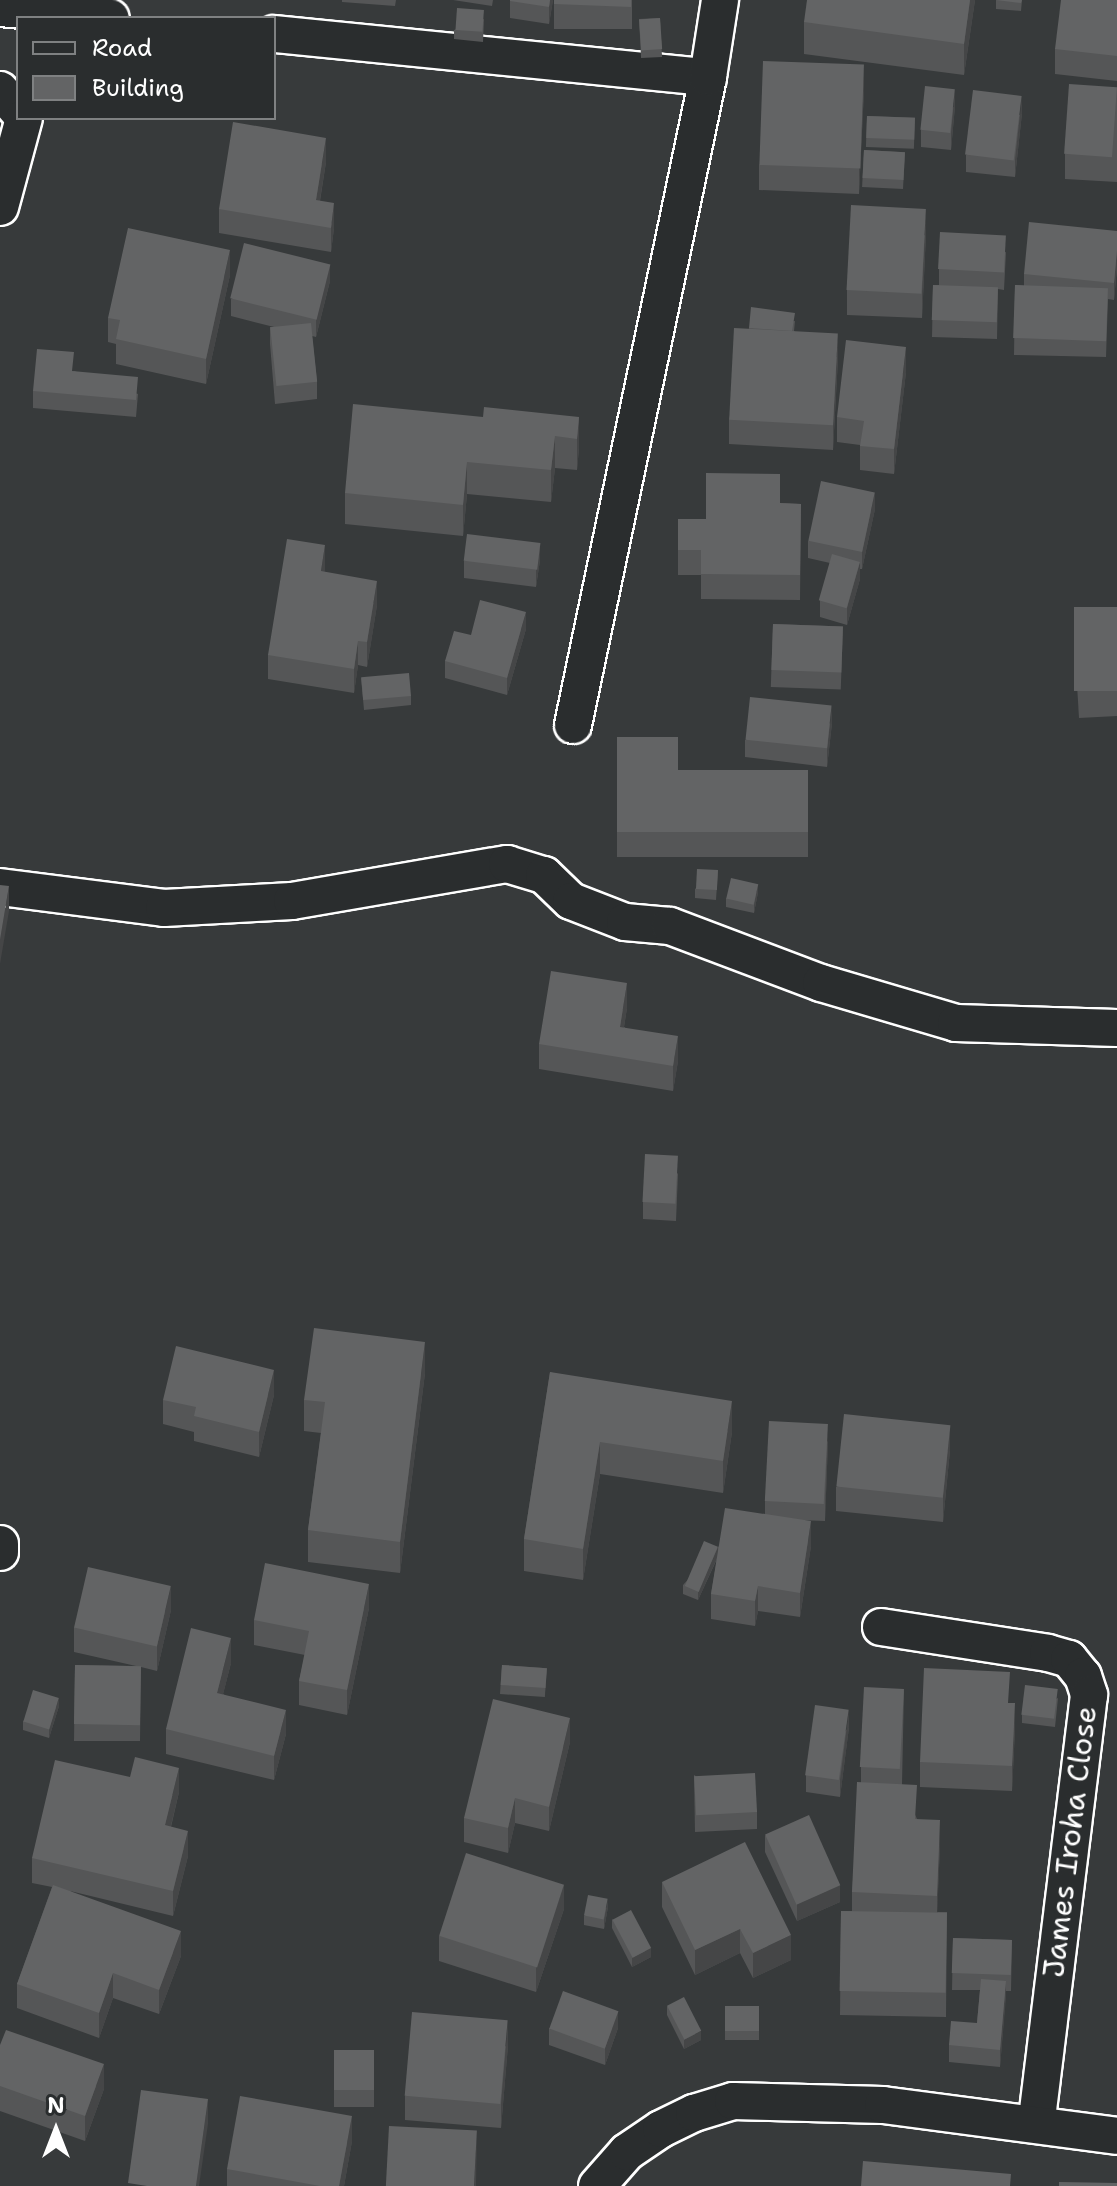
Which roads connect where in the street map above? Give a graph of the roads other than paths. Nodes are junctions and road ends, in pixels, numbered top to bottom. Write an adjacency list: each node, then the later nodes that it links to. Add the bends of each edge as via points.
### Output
1 (720, 0): 5 (street)
2 (0, 8): 3 (street)
3 (89, 16)
4 (276, 34): 5 (street)
5 (708, 77): 10 (street)
6 (0, 90): 7 (street)
7 (16, 109)
8 (23, 120): 9 (street)
9 (0, 207)
10 (573, 725)
11 (0, 887): 12 (street, via 164,908 292,901 507,864 544,875 571,901 625,922 670,926 821,983 956,1023)
12 (1117, 1028)
13 (0, 1544): 14 (street)
14 (0, 1552)
15 (881, 1627): 16 (street, James Iroha Close, via 1069,1659 1089,1695)
16 (1036, 2124): 17 (street); 18 (street, via 883,2105 733,2101 661,2129 627,2152)
17 (1117, 2136)
18 (597, 2186)

